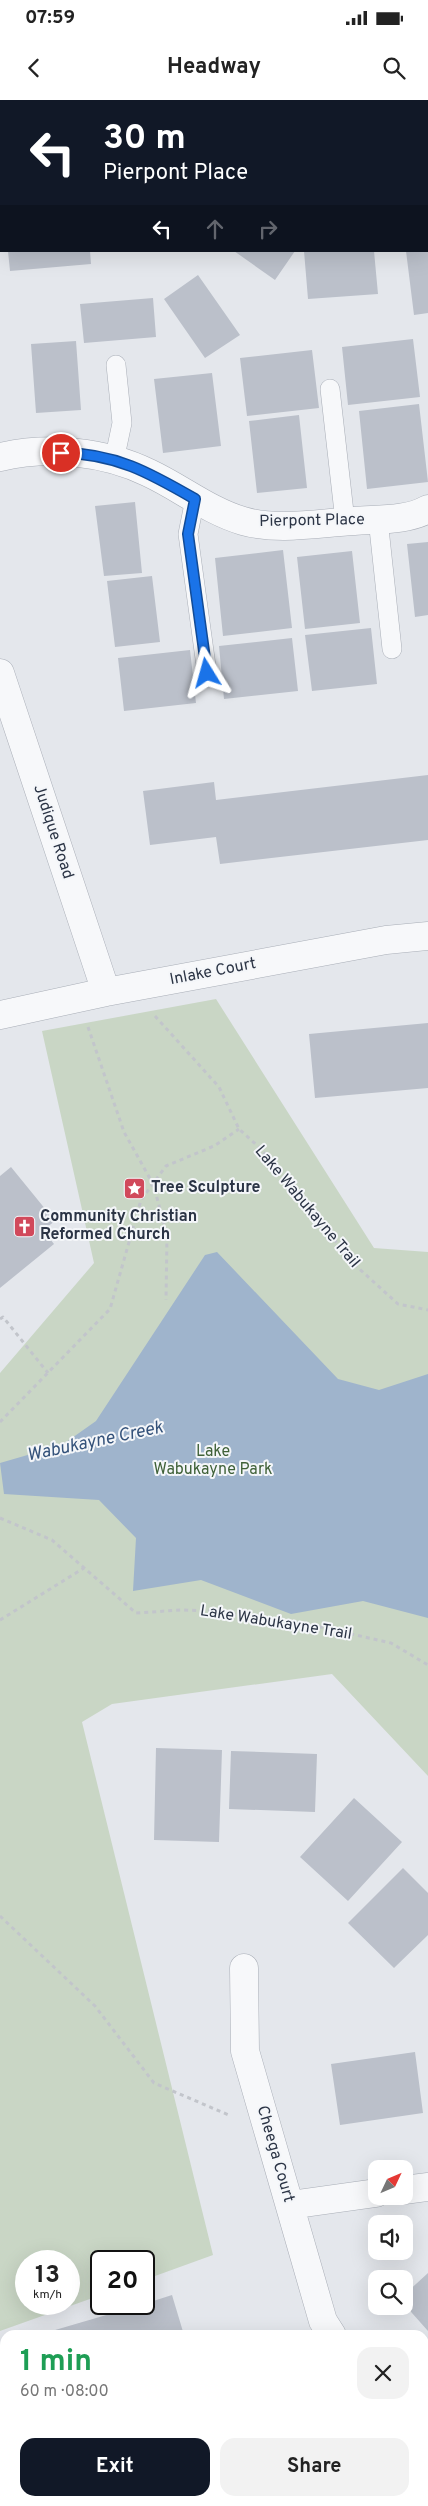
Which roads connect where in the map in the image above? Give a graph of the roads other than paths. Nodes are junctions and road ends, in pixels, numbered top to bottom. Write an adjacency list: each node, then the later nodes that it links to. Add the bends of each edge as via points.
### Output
1 (116, 365): 4 (lane, via 122,423)
2 (330, 389): 8 (lane)
3 (0, 457): 4 (street, Pierpont Place, via 20,453 90,453)
4 (114, 461): 5 (street, Pierpont Place, via 148,472)
5 (195, 499): 8 (street, Pierpont Place, via 220,514 246,522 280,525); 11 (lane, via 188,534)
6 (428, 509): 7 (street, Pierpont Place, via 417,515)
7 (378, 519): 8 (street, Pierpont Place); 9 (lane)
8 (345, 521)
9 (392, 649)
10 (0, 673): 13 (street, Judique Road)
11 (207, 673)
12 (428, 936): 13 (street, Inlake Court, via 386,940)
13 (118, 989): 14 (street, Inlake Court)
14 (0, 1015)
15 (244, 1968): 19 (street, Cheega Court, via 245,2051)
16 (428, 2186): 17 (street)
17 (413, 2188)
18 (368, 2194): 19 (street)
19 (290, 2205): 20 (street, Cheega Court, via 323,2321)
20 (329, 2330)

